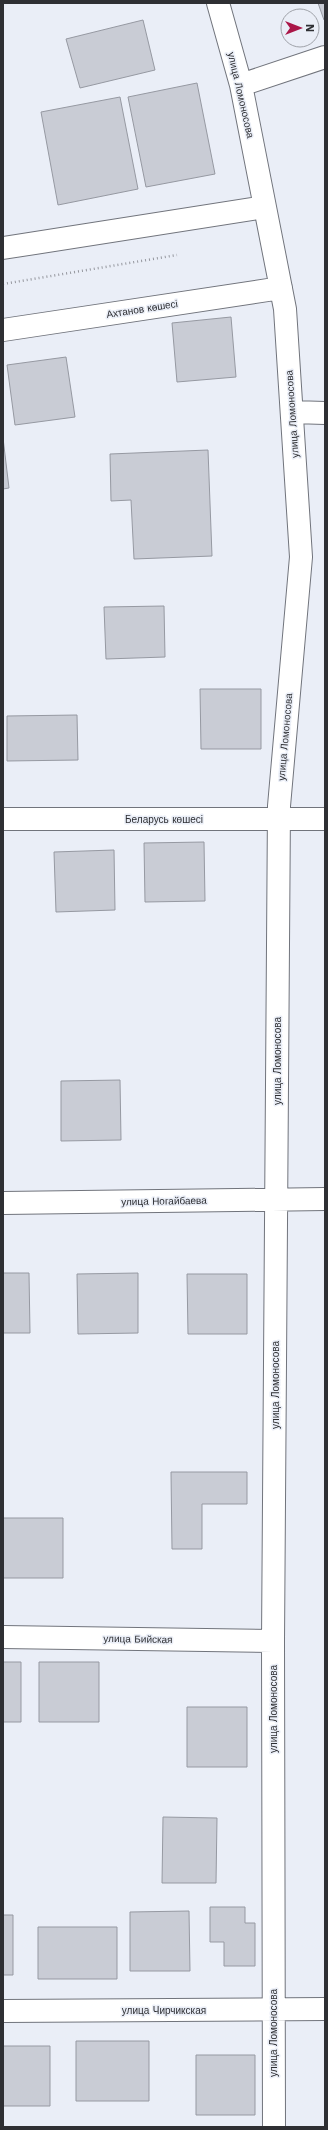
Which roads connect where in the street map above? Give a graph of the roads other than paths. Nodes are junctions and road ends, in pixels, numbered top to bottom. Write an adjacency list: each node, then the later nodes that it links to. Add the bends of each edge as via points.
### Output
1 (218, 3): 3 (street, улица Ломоносова)
2 (325, 57): 3 (street)
3 (240, 85): 4 (street, улица Ломоносова)
4 (265, 207): 5 (street); 6 (street, улица Ломоносова)
5 (3, 248)
6 (281, 288): 7 (street, Ахтанов көшесі); 8 (street, улица Ломоносова)
7 (3, 330)
8 (293, 412): 9 (street); 12 (street, улица Ломоносова, via 301,557)
9 (325, 412)
10 (3, 819): 12 (street, Беларусь көшесі)
11 (325, 819): 12 (street, Беларусь көшесі)
12 (279, 820): 13 (street, улица Ломоносова)
13 (276, 1199): 14 (street, улица Ногайбаева); 15 (street, улица Ногайбаева); 17 (street, улица Ломоносова)
14 (325, 1199)
15 (3, 1203)
16 (3, 1638): 17 (street, улица Бийская)
17 (273, 1642): 19 (street, улица Ломоносова)
18 (325, 2009): 19 (street, улица Чирчикская)
19 (272, 2010): 20 (street, улица Чирчикская); 21 (street, улица Ломоносова)
20 (3, 2011)
21 (274, 2127)

